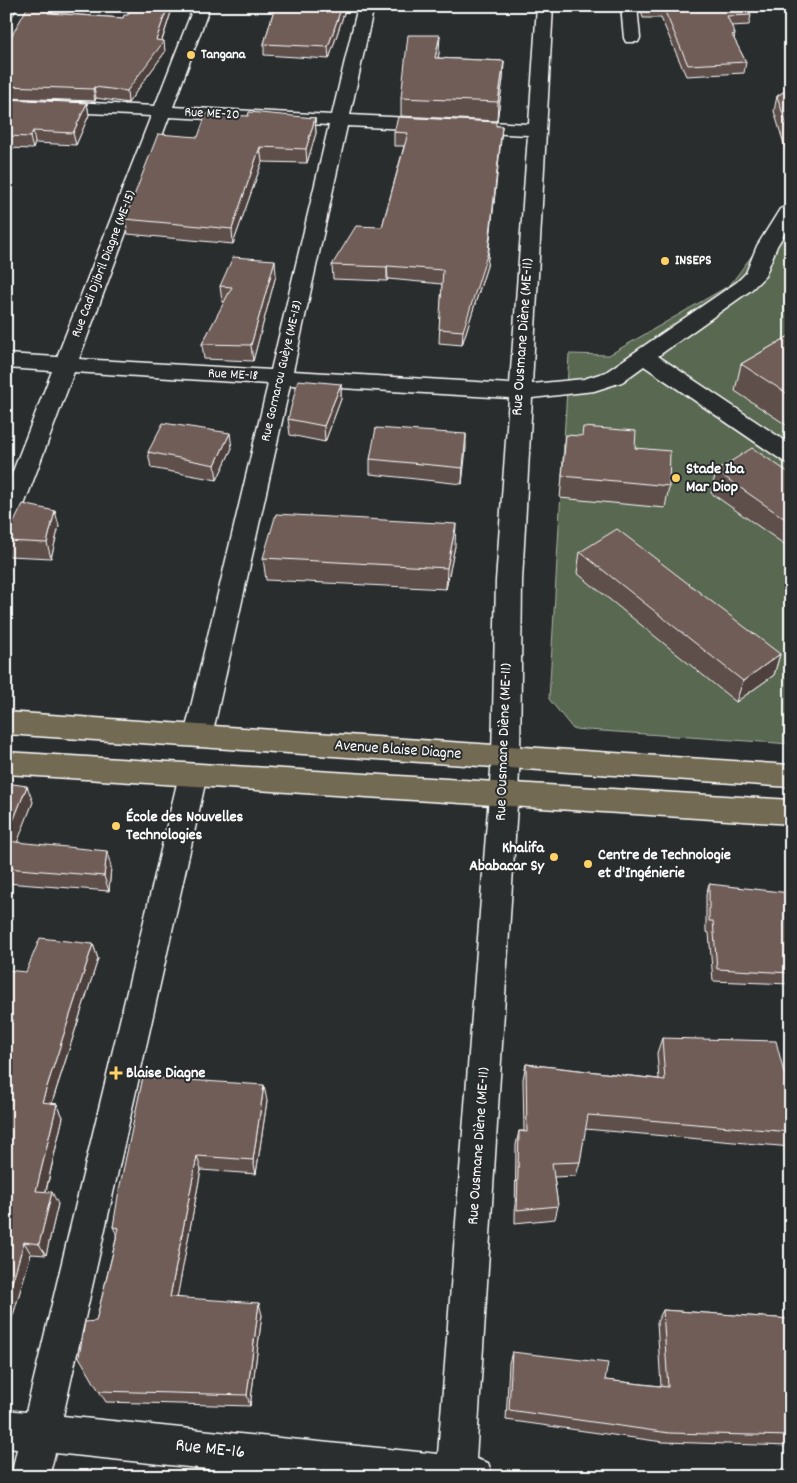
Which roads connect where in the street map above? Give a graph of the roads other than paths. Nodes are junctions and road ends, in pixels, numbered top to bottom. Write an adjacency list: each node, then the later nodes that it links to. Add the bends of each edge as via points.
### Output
1 (27, 6): 7 (street)
2 (202, 6): 9 (street, Rue Cadi Djibril Diagne (ME-15))
3 (366, 6): 10 (street, Rue Gornarou Guèye (ME-13))
4 (545, 6): 11 (street, Rue Ousmane Diène (ME-11))
5 (629, 6): 6 (street)
6 (632, 38)
7 (6, 44)
8 (6, 104): 9 (street, Rue ME-20)
9 (162, 112): 10 (street, Rue ME-20); 15 (street, Rue Cadi Djibril Diagne (ME-15))
10 (340, 120): 11 (street, Rue ME-20); 16 (street, Rue Gornarou Guèye (ME-13))
11 (537, 130): 17 (street, Rue Ousmane Diène (ME-11))
12 (791, 210): 13 (street, Rue ME-18, via 767,246 755,276)
13 (643, 356): 17 (street, Rue ME-18, via 614,377 586,386); 18 (street)
14 (6, 362): 15 (street, Rue ME-18)
15 (66, 365): 16 (street, Rue ME-18); 19 (street, Rue Cadi Djibril Diagne (ME-15))
16 (280, 378): 17 (street, Rue ME-18); 21 (street, Rue Gornarou Guèye (ME-13))
17 (520, 392): 22 (street, Rue Ousmane Diène (ME-11), via 509,581)
18 (791, 456)
19 (6, 521)
20 (6, 723): 21 (main road, Avenue Blaise Diagne)
21 (198, 736): 22 (main road, Avenue Blaise Diagne)
22 (506, 757): 25 (main road, Avenue Blaise Diagne); 26 (street, Rue Ousmane Diène (ME-11))
23 (6, 763): 24 (main road)
24 (193, 775): 26 (main road); 28 (street)
25 (791, 776)
26 (503, 794): 27 (main road); 29 (street, Rue Ousmane Diène (ME-11))
27 (791, 812)
28 (23, 1431): 29 (street, Rue ME-16); 30 (street)
29 (462, 1476)
30 (30, 1477)

